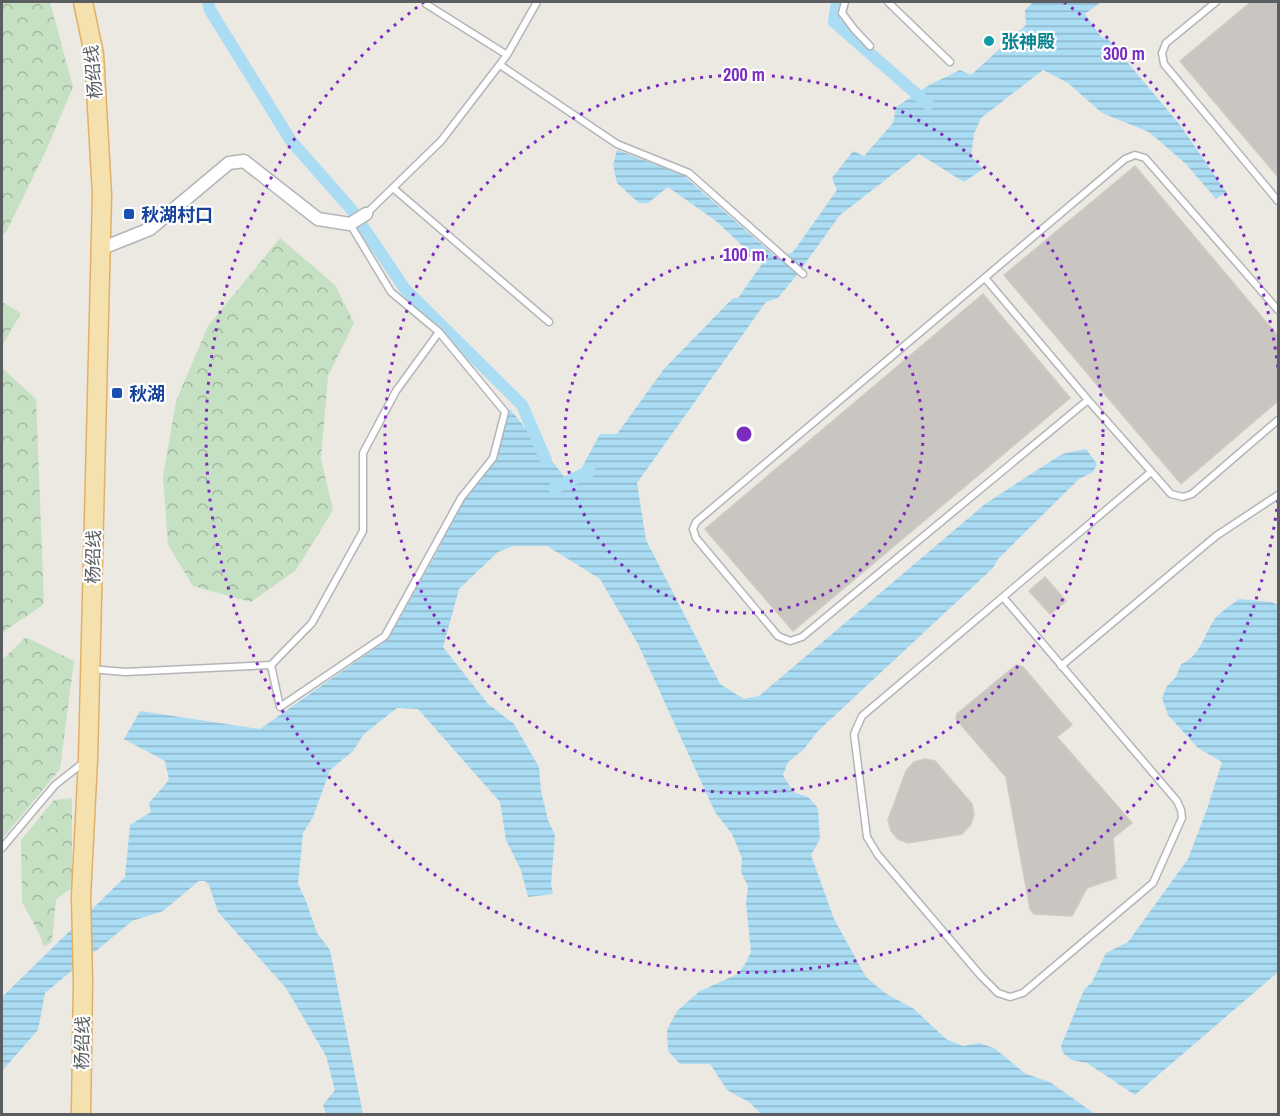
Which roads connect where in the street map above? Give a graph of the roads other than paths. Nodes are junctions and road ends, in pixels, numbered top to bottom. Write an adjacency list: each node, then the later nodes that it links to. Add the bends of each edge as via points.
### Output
1 (83, 2): 15 (main road, 杨绍线, via 94,54 102,195)
2 (537, 2): 8 (lane)
3 (845, 2): 7 (lane, via 842,13)
4 (888, 2): 9 (lane)
5 (1216, 2): 12 (lane, via 1166,43 1162,53 1164,64)
6 (426, 4): 8 (lane)
7 (870, 46)
8 (507, 55): 10 (lane)
9 (950, 62)
10 (500, 65): 11 (lane, via 441,141); 16 (lane, via 616,144 689,173)
11 (393, 188): 13 (lane); 19 (lane)
12 (1278, 201)
13 (366, 214): 14 (street)
14 (350, 224): 15 (street, via 318,219 244,161 228,163 150,229); 20 (lane, via 391,292)
15 (100, 249): 28 (main road, 杨绍线)
16 (802, 274)
17 (985, 278): 18 (lane, via 1125,159 1135,155 1145,158); 21 (lane); 21 (lane, via 696,522 696,538 770,627 790,642 802,637)
18 (1278, 310)
19 (549, 322)
20 (439, 332): 26 (lane, via 396,391 363,453 363,531 312,623); 26 (lane, via 505,412 493,458 461,498 385,636 280,706)
21 (1088, 400): 23 (lane)
22 (1278, 420): 23 (lane, via 1192,494 1171,494)
23 (1151, 472): 25 (lane)
24 (1278, 495): 27 (lane, via 1216,536)
25 (1003, 597): 27 (lane); 27 (lane, via 862,716 854,734 867,837 981,976 998,993 1010,997 1023,993 1153,883 1182,818 1177,801)
26 (271, 665): 28 (lane, via 125,672)
27 (1061, 666)
28 (90, 669): 29 (main road, 杨绍线)
29 (88, 759): 30 (lane, via 55,785); 31 (main road, 杨绍线, via 81,897)
30 (2, 848)
31 (81, 1114)

